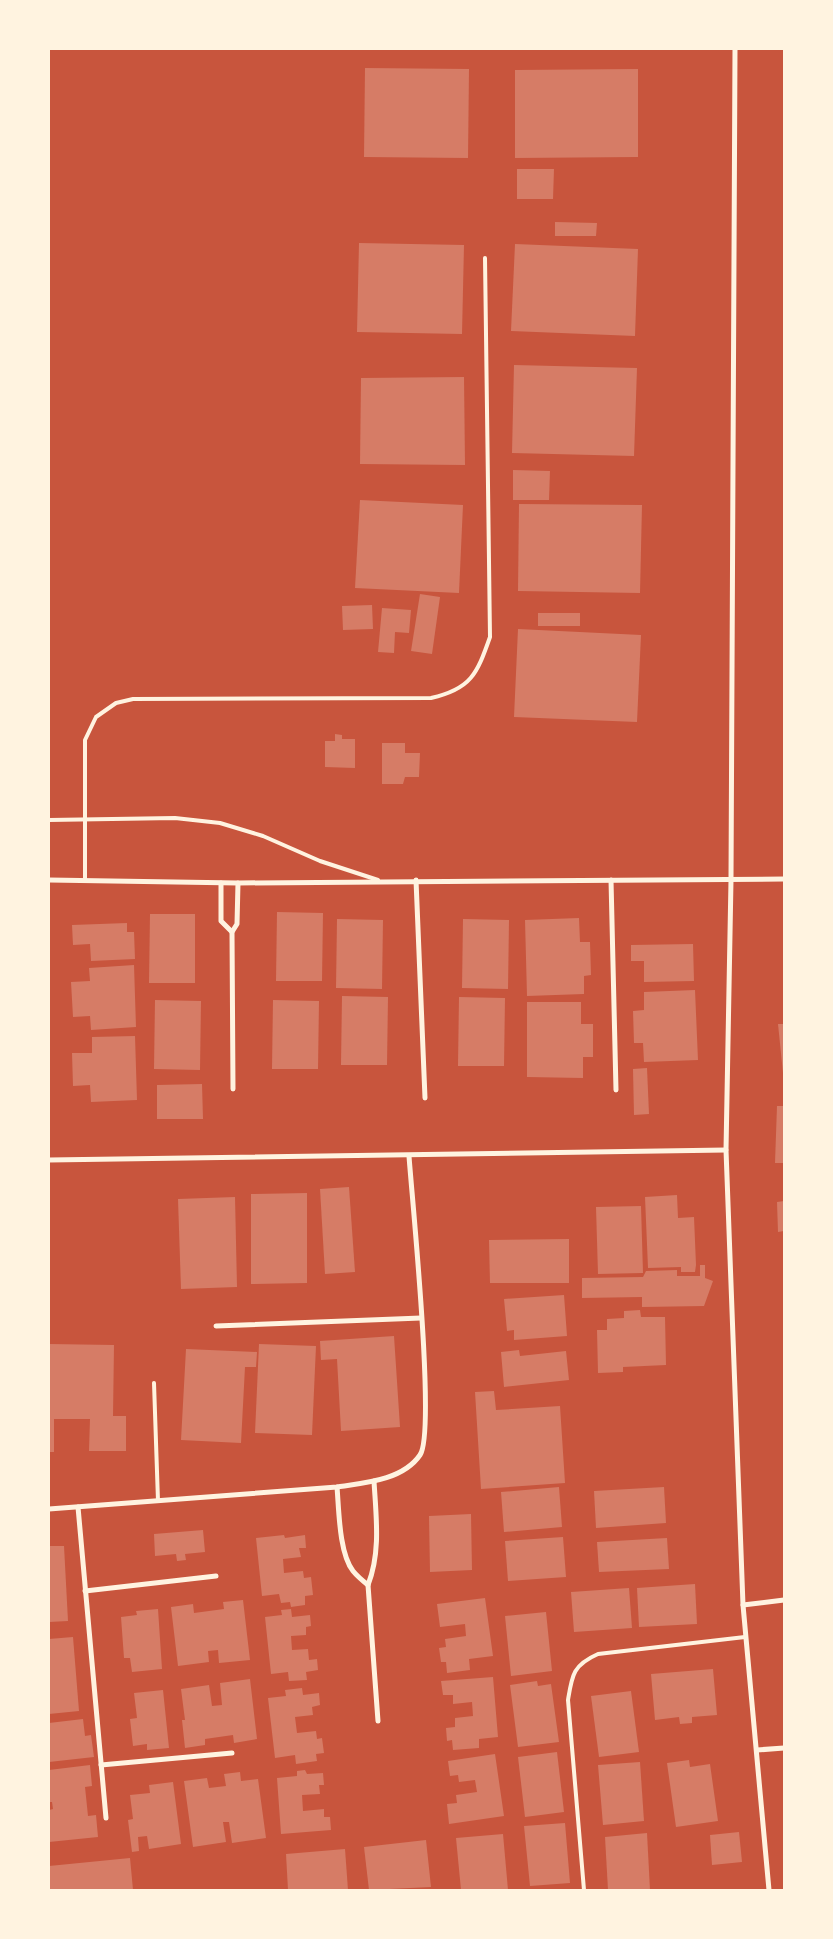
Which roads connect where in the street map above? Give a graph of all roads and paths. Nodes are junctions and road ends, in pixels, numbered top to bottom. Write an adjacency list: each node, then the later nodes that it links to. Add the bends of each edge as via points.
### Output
1 (735, 49): 11 (street)
2 (485, 258): 4 (lane, via 490,637 481,662 468,683 451,694 431,698 133,699 116,704 96,717 85,740)
3 (49, 820): 4 (lane)
4 (84, 820): 7 (lane); 8 (lane, via 175,818 220,823)
5 (784, 878): 11 (street)
6 (49, 880): 7 (street)
7 (85, 880): 12 (street)
8 (378, 880): 9 (street); 13 (street)
9 (416, 880): 10 (street); 17 (street)
10 (611, 880): 11 (street); 16 (street)
11 (731, 880): 18 (street)
12 (221, 883): 13 (street); 14 (street, via 221,921)
13 (238, 883): 14 (street, via 237,924)
14 (232, 932): 15 (street)
15 (232, 1089)
16 (616, 1090)
17 (425, 1098)
18 (726, 1150): 19 (street); 33 (street)
19 (409, 1156): 20 (street); 21 (street)
20 (49, 1160)
21 (421, 1318): 22 (street); 24 (street, via 426,1401 421,1453 409,1469)
22 (216, 1326)
23 (154, 1383): 26 (lane)
24 (374, 1481): 25 (street); 30 (street, via 376,1550)
25 (337, 1487): 26 (street); 30 (street, via 345,1551 353,1571)
26 (158, 1501): 27 (street)
27 (78, 1507): 28 (street); 31 (street)
28 (49, 1509)
29 (216, 1576): 31 (street)
30 (368, 1585): 35 (street)
31 (85, 1591): 39 (street)
32 (784, 1600): 33 (street)
33 (743, 1605): 34 (street)
34 (745, 1636): 37 (street); 41 (lane, via 598,1654 583,1660 575,1669 568,1700)
35 (378, 1721)
36 (784, 1748): 37 (street)
37 (757, 1750): 42 (street)
38 (232, 1753): 39 (street)
39 (101, 1765): 40 (street)
40 (106, 1818)
41 (584, 1890)
42 (769, 1890)

